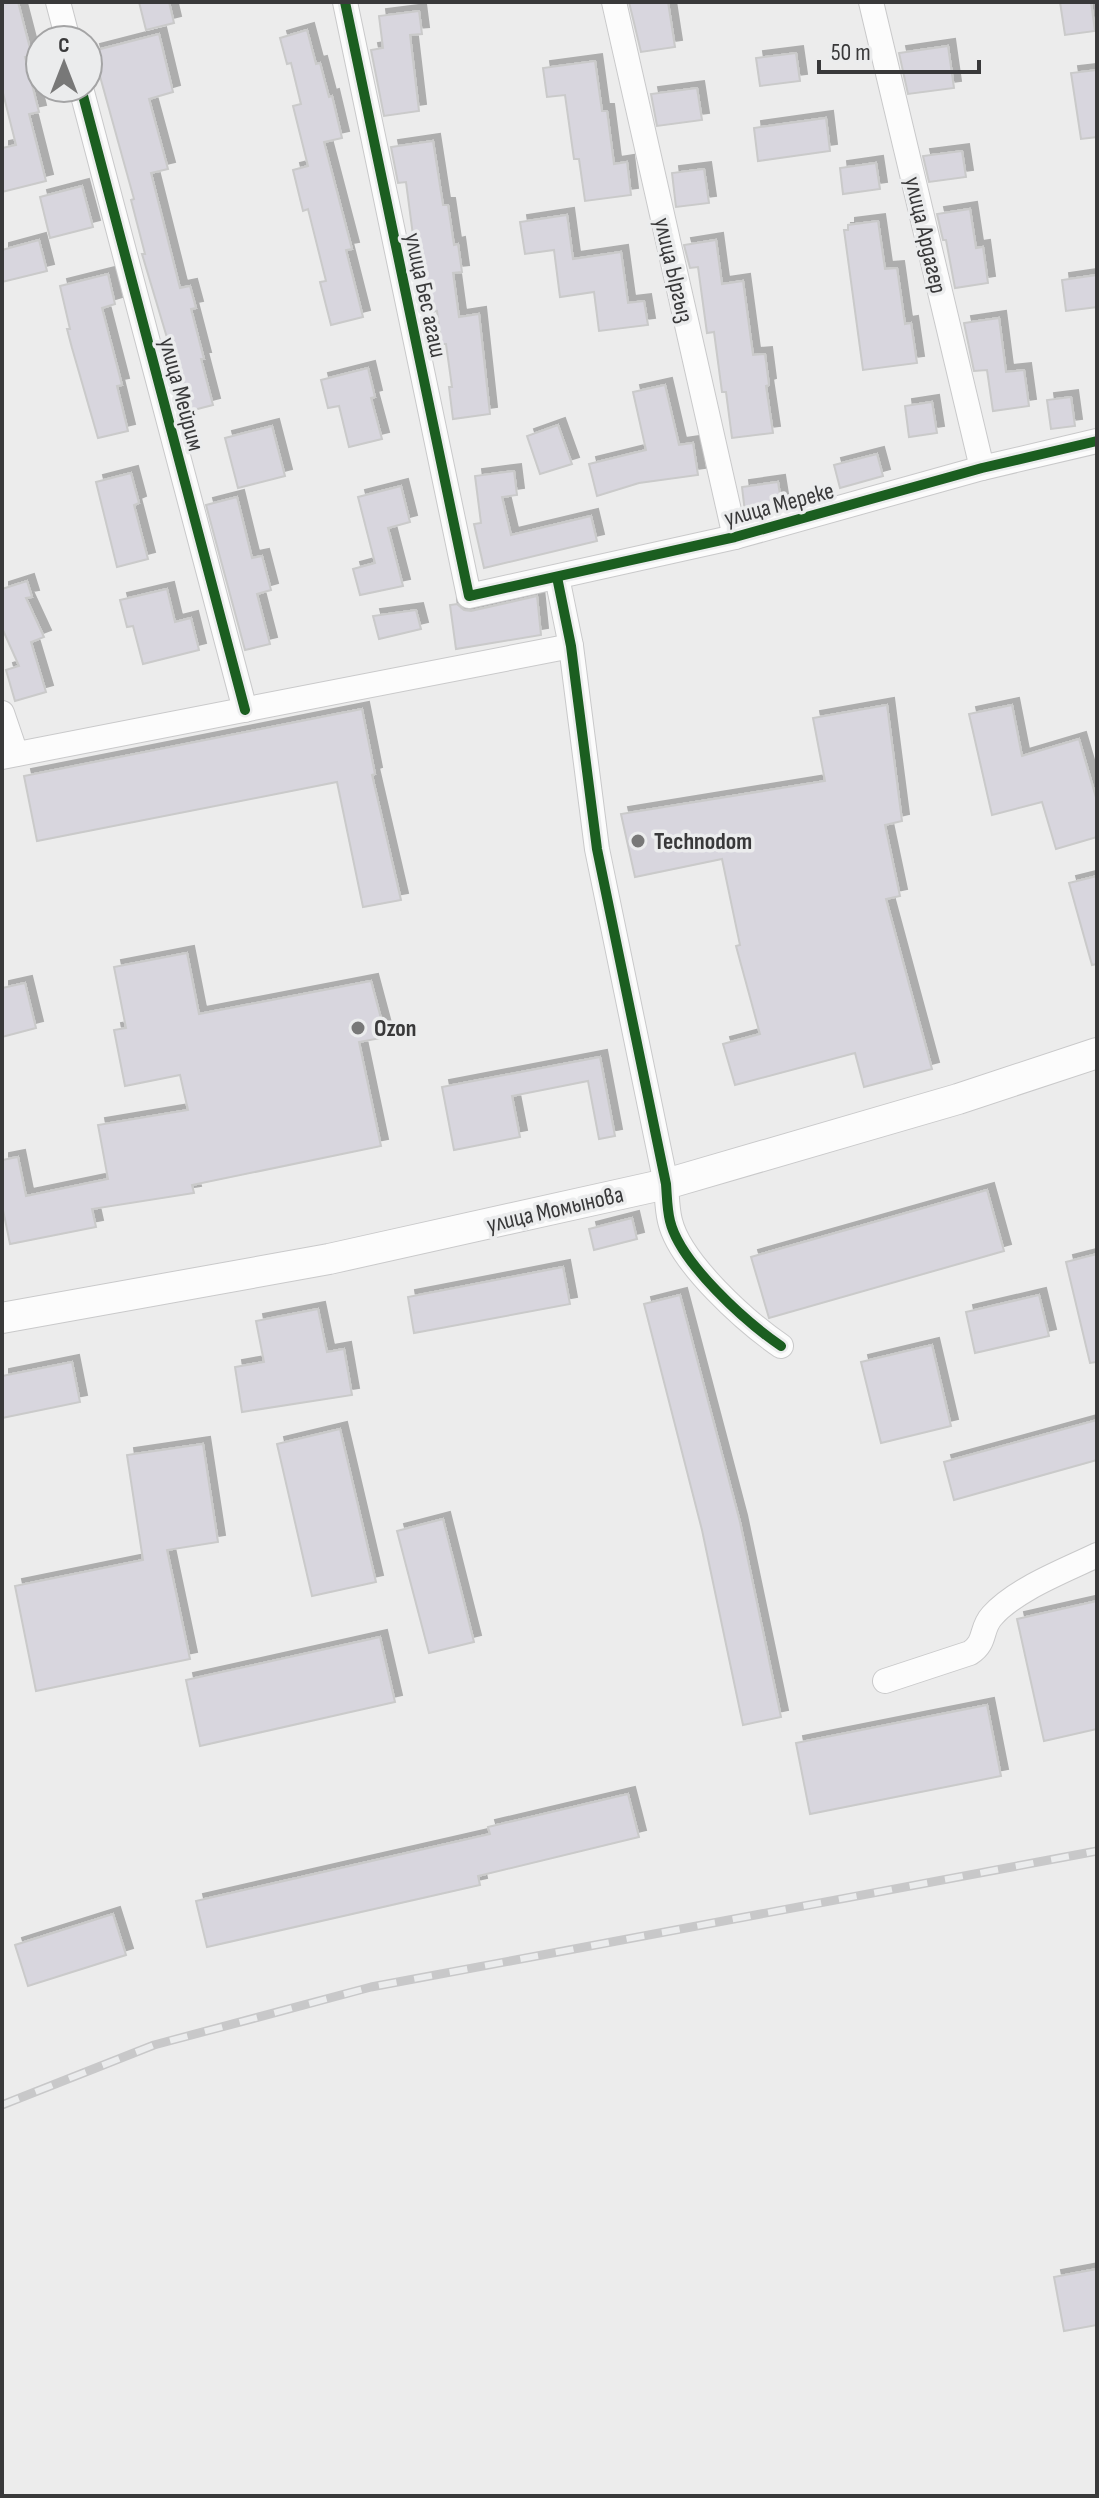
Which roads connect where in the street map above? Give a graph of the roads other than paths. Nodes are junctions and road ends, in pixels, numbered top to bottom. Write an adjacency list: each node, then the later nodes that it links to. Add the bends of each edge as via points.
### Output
1 (58, 2): 5 (street)
2 (345, 2): 11 (street, улица Бес агаш)
3 (614, 2): 9 (street, улица Ыргыз)
4 (871, 2): 8 (street, улица Ардагер)
5 (64, 24)
6 (85, 104): 13 (street, улица Мейрим)
7 (1097, 441): 8 (street, улица Мереке)
8 (982, 468): 9 (street, улица Мереке)
9 (735, 537): 10 (street, улица Мереке)
10 (557, 577): 11 (street, улица Мереке); 12 (street)
11 (469, 596)
12 (571, 646): 13 (street); 17 (street, via 597,849)
13 (245, 710): 15 (street)
14 (2, 713): 15 (street)
15 (9, 755)
16 (1097, 1053): 17 (main road, улица Момынова)
17 (666, 1184): 18 (main road, улица Момынова, via 329,1259); 19 (street, via 670,1223 683,1250 751,1325)
18 (2, 1318)
19 (781, 1346)
20 (1097, 1555): 21 (street, via 1015,1597 989,1618 980,1646 970,1653)
21 (885, 1681)

